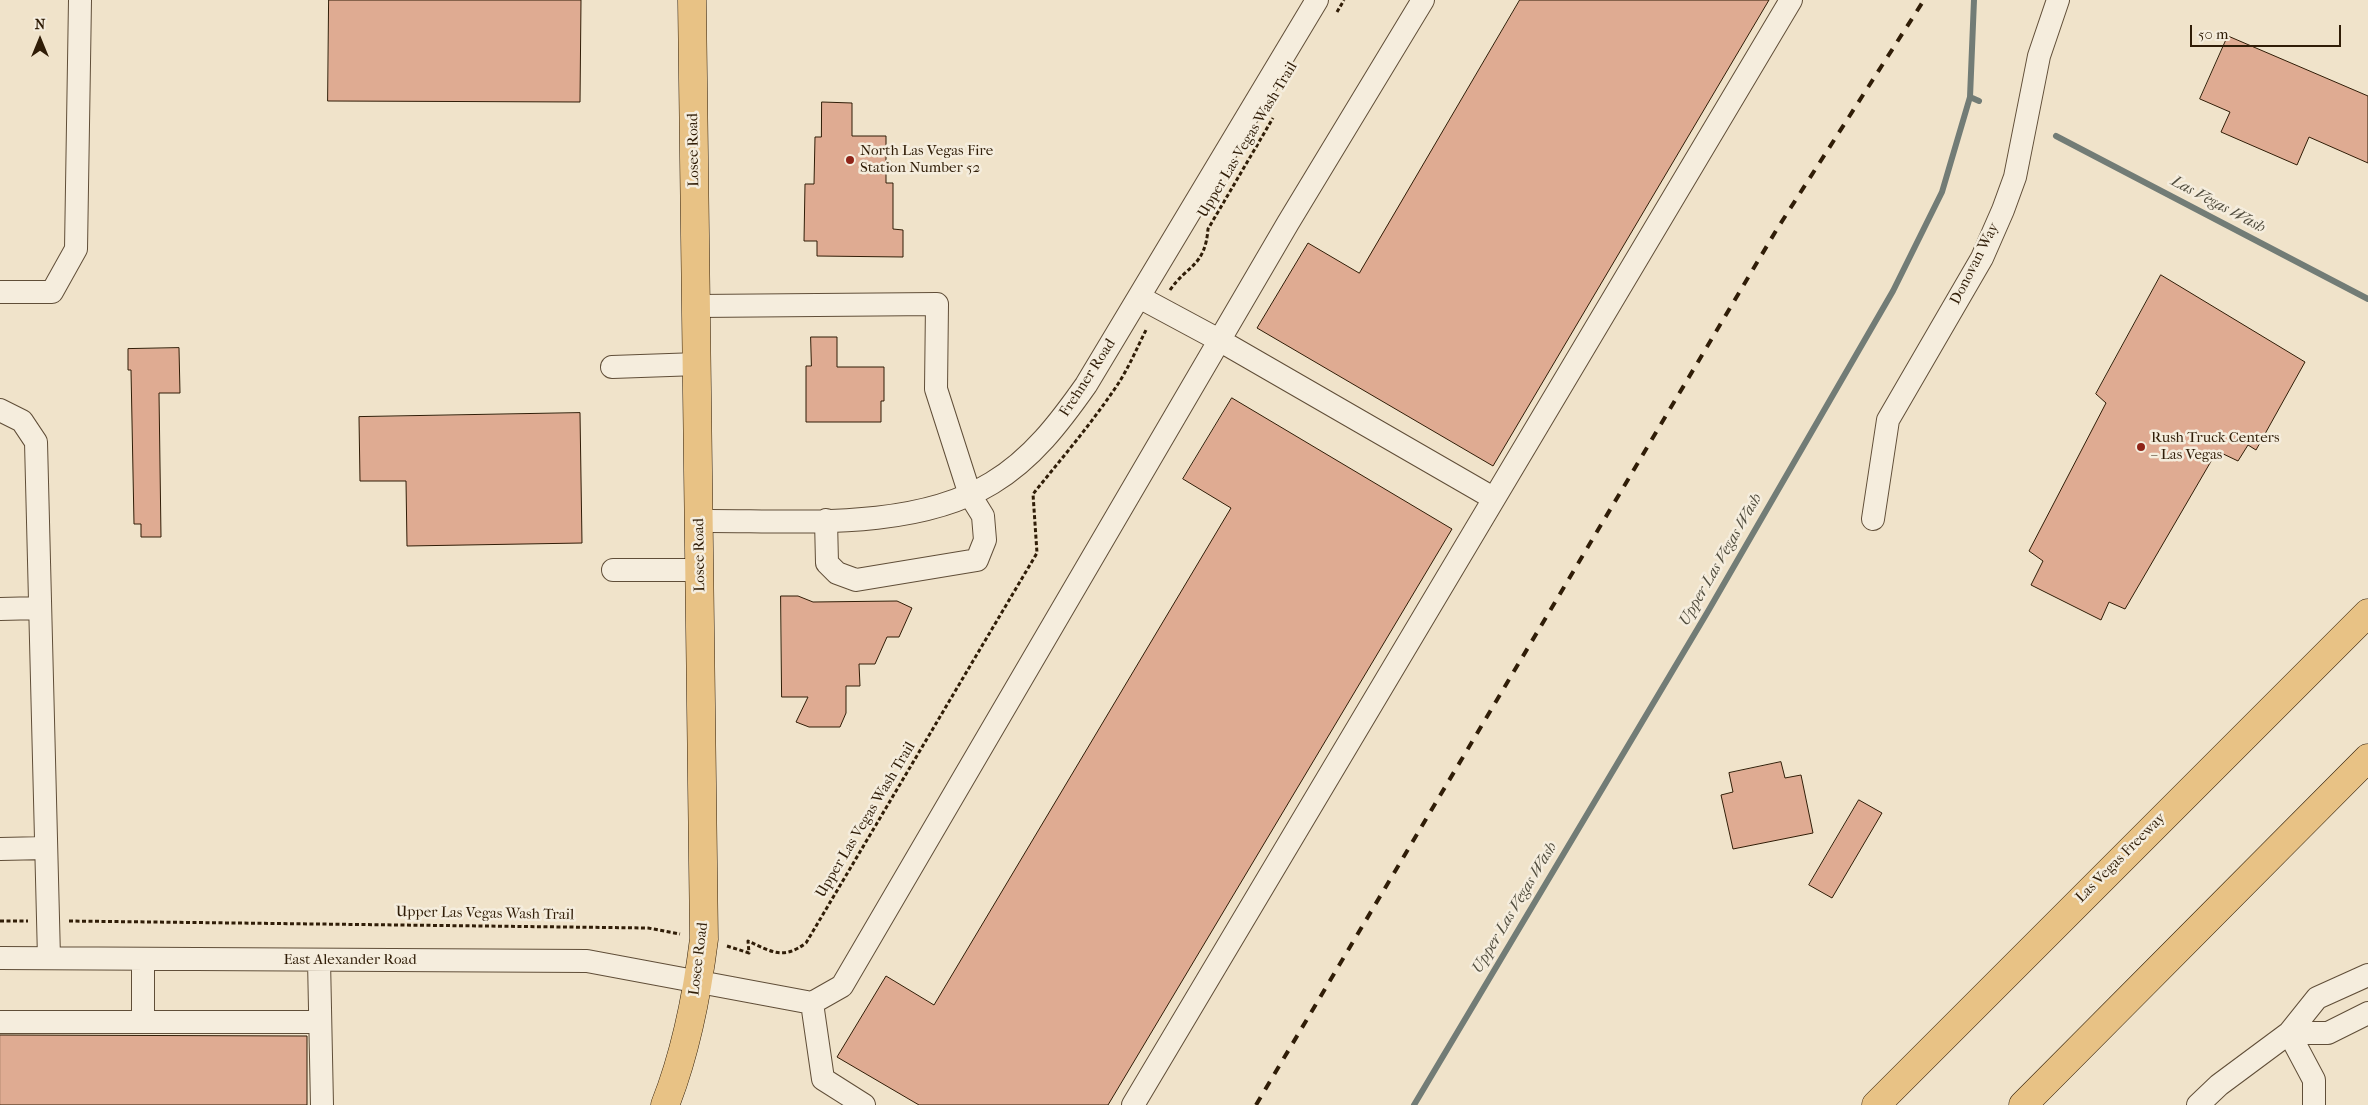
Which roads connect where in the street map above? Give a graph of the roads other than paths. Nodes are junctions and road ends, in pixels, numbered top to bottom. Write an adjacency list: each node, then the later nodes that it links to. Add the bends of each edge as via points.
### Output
1 (80, 0): 7 (street, via 76,250 52,292)
2 (692, 0): 9 (main road, Losee Road)
3 (1317, 0): 8 (street, Frehner Road)
4 (1422, 0): 10 (street)
5 (1791, 0): 15 (street)
6 (2058, 0): 16 (street, Donovan Way, via 2039,56 2014,177 2003,210 1982,258 1888,420)
7 (0, 292)
8 (1149, 302): 10 (street); 14 (street, Frehner Road, via 1038,446 994,482)
9 (697, 306): 11 (main road, Losee Road); 14 (street, via 937,304 936,390)
10 (1220, 340): 15 (street); 33 (street, via 842,986)
11 (698, 364): 12 (street); 18 (main road, Losee Road)
12 (612, 367)
13 (0, 410): 22 (street, via 22,421 36,442)
14 (970, 495): 17 (street, Frehner Road, via 913,513); 17 (street, via 983,516 985,540 977,560 883,577 856,580 836,573 827,563)
15 (1493, 498): 42 (street)
16 (1873, 519)
17 (826, 520): 18 (street, Frehner Road)
18 (700, 521): 20 (main road, Losee Road)
19 (613, 570): 20 (street)
20 (700, 570): 32 (main road, Losee Road, via 704,939)
21 (0, 608): 22 (street)
22 (40, 608): 26 (street)
23 (2368, 613): 43 (main road, Las Vegas Freeway)
24 (2368, 758): 44 (main road)
25 (0, 848): 26 (street)
26 (46, 848): 28 (street)
27 (0, 958): 28 (street, East Alexander Road)
28 (49, 958): 29 (street, East Alexander Road)
29 (143, 959): 30 (street, East Alexander Road); 36 (street)
30 (320, 960): 32 (street, East Alexander Road, via 587,961); 37 (street)
31 (2368, 975): 38 (street, via 2316,998)
32 (699, 980): 33 (street, East Alexander Road); 40 (main road, Losee Road, via 677,1074)
33 (812, 1003): 41 (street, via 823,1079)
34 (2368, 1013): 38 (street, via 2328,1033)
35 (0, 1022): 36 (street)
36 (142, 1022): 37 (street)
37 (320, 1022): 39 (street)
38 (2289, 1033): 45 (street, via 2219,1084); 46 (street, via 2314,1080)
39 (322, 1105)
40 (665, 1105)
41 (864, 1105)
42 (1133, 1105)
43 (1876, 1105)
44 (2023, 1105)
45 (2198, 1105)
46 (2314, 1105)

